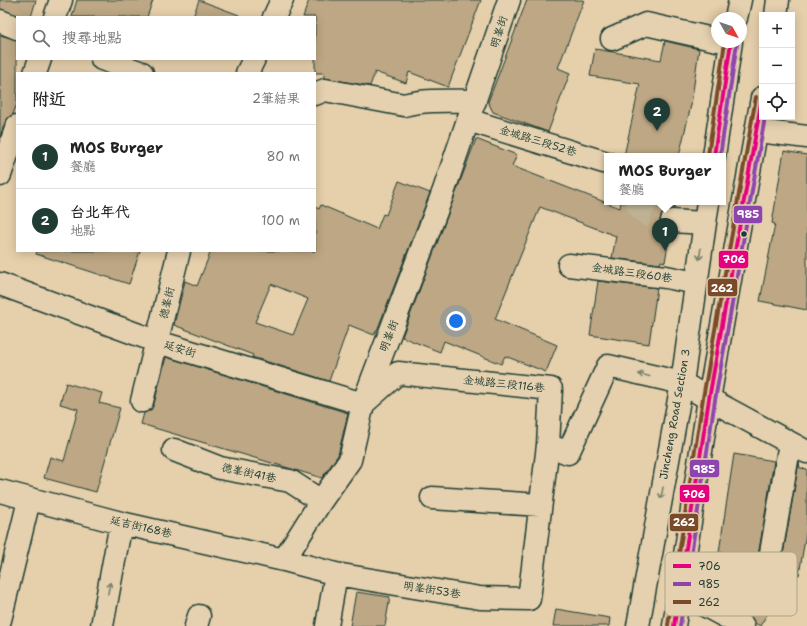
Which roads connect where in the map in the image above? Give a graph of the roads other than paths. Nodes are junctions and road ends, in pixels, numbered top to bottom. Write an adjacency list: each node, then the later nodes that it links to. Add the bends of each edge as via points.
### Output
1 (61, 0): 8 (street)
2 (282, 0): 9 (street)
3 (509, 0): 22 (street, 明峯街)
4 (740, 0): 6 (street)
5 (778, 0): 7 (street)
6 (737, 12)
7 (776, 12)
8 (55, 16)
9 (274, 16)
10 (0, 21): 11 (street)
11 (16, 28)
12 (612, 39): 13 (street, via 646,24)
13 (711, 39)
14 (725, 48): 27 (street)
15 (40, 60): 18 (street)
16 (105, 60): 19 (street)
17 (254, 60): 20 (street)
18 (36, 72)
19 (139, 72)
20 (248, 72)
21 (316, 94): 22 (street, 金城路三段52巷, via 325,90 404,105 446,100)
22 (472, 111): 28 (street, 金城路三段52巷); 41 (street, 明峯街)
23 (759, 114): 25 (street)
24 (16, 129): 29 (street)
25 (756, 131): 26 (street); 39 (street)
26 (807, 137)
27 (714, 153)
28 (604, 162)
29 (0, 175)
30 (707, 205): 32 (street, Jincheng Road Section 3)
31 (672, 221): 32 (street)
32 (704, 223): 35 (street, Jincheng Road Section 3, one-way to 35)
33 (179, 252): 37 (street, 德峯街)
34 (569, 265): 35 (street, 金城路三段60巷)
35 (696, 283): 38 (street, Jincheng Road Section 3)
36 (0, 284): 37 (street, 延安街)
37 (158, 342): 40 (street, 德峯街); 41 (street, 延安街)
38 (682, 382): 39 (street); 42 (street, one-way to 42, via 608,366 568,453); 60 (street, Jincheng Road Section 3, one-way to 60)
39 (709, 399): 43 (street); 51 (street)
40 (142, 401)
41 (363, 404): 42 (street, 金城路三段116巷, via 398,373 552,389); 48 (street, 明峯街, via 350,460)
42 (548, 445): 49 (street)
43 (798, 447): 52 (street)
44 (174, 450): 48 (street, 德峯街41巷, via 220,468 290,481)
45 (0, 492): 47 (street, 延吉街168巷)
46 (432, 498): 49 (street)
47 (29, 500): 50 (street, 延吉街168巷); 57 (street)
48 (321, 500): 53 (street, 明峯街)
49 (540, 505): 54 (street, 明峯街53巷, via 529,599 480,598)
50 (122, 523): 53 (street, 延吉街168巷); 58 (street, one-way to 50)
51 (686, 552)
52 (773, 552)
53 (284, 560): 54 (street)
54 (336, 574): 59 (street)
55 (676, 616): 61 (street)
56 (724, 616): 62 (street)
57 (0, 620)
58 (102, 626)
59 (327, 626)
60 (638, 626)
61 (674, 626)
62 (743, 626)

